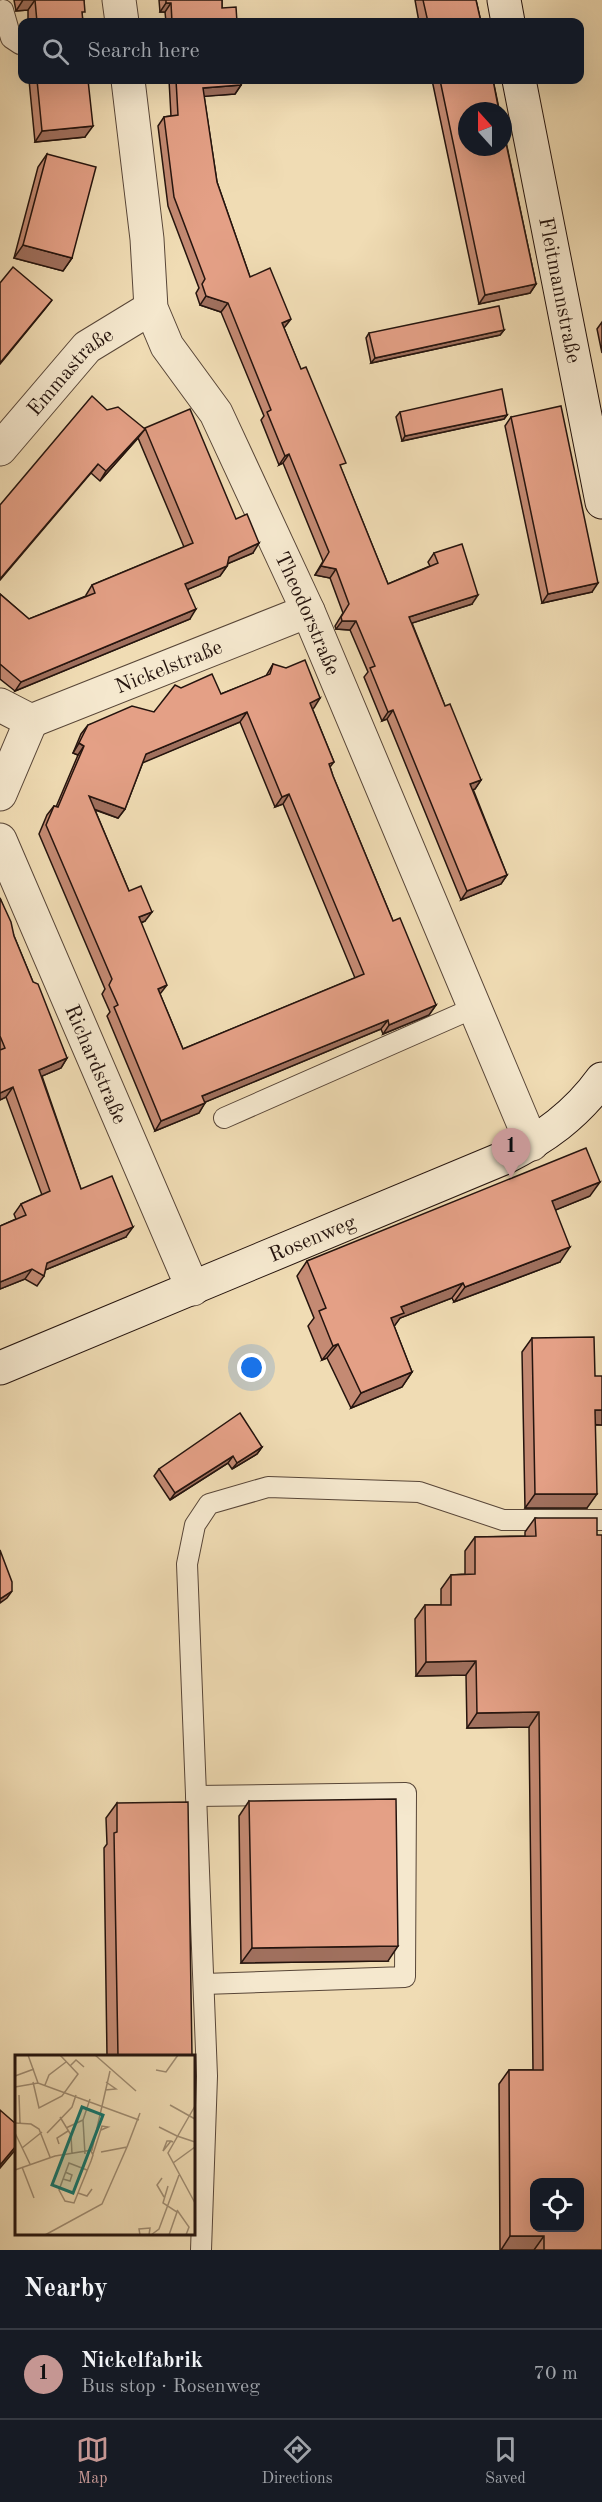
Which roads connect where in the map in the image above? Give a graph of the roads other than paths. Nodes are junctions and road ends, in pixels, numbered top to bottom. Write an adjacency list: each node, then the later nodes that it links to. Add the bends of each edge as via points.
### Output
1 (119, 0): 4 (street)
2 (504, 0): 5 (street)
3 (3, 10): 6 (lane, via 11,38)
4 (121, 18)
5 (507, 18)
6 (18, 43)
7 (128, 84): 9 (street, Theodorstraße)
8 (520, 84): 11 (street, Fleitmannstraße)
9 (151, 308): 10 (street, Emmastraße, via 87,346); 12 (street, Theodorstraße, via 167,346 216,413)
10 (0, 449)
11 (602, 502)
12 (308, 611): 14 (street, Nickelstraße); 17 (street, Theodorstraße)
13 (0, 705): 14 (street)
14 (31, 721): 15 (street)
15 (0, 794)
16 (0, 840): 21 (street, Richardstraße)
17 (476, 1007): 19 (lane); 20 (street, Theodorstraße)
18 (602, 1079): 20 (street, Rosenweg, via 564,1123)
19 (224, 1118)
20 (532, 1144): 21 (street, Rosenweg)
21 (193, 1289): 22 (street, Rosenweg)
22 (0, 1368)
23 (602, 1520): 24 (lane, via 503,1520 419,1492 268,1487 209,1504 195,1525 187,1564)
24 (196, 1796): 25 (lane); 25 (lane, via 406,1792 405,1977)
25 (204, 1984): 26 (lane, via 207,2076)
26 (201, 2250)

